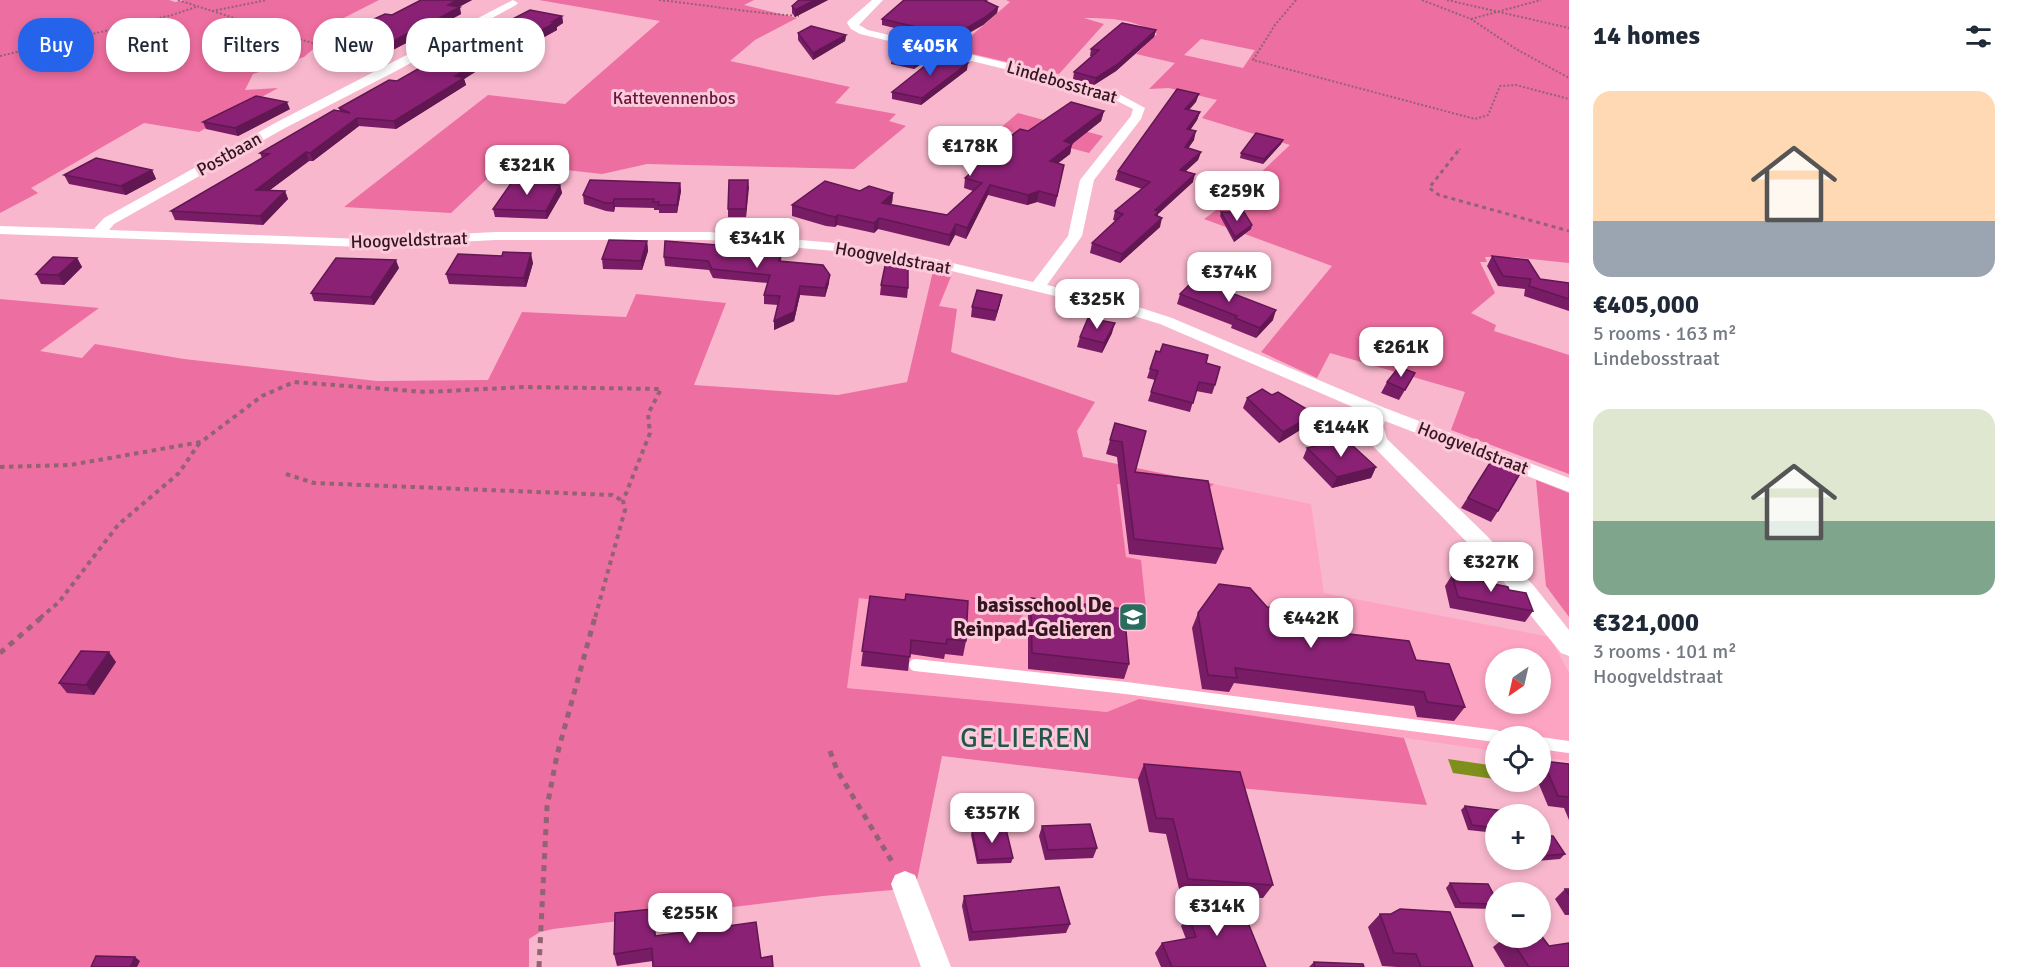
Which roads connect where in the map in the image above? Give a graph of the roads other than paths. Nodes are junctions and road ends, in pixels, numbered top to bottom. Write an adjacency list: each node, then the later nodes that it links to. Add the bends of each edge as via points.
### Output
1 (878, 0): 5 (street, Lindebosstraat, via 852,22 855,27 1032,72 1117,97 1140,108 1087,180 1075,236)
2 (513, 3): 4 (street, Postbaan, via 109,221)
3 (0, 230): 4 (street, Hoogveldstraat)
4 (98, 233): 5 (street, Hoogveldstraat, via 364,243 495,236 709,236 835,247 931,262)
5 (1038, 286): 6 (street, Hoogveldstraat, via 1166,321)
6 (1379, 412): 7 (street, Hoogveldstraat); 8 (street, via 1374,426 1379,441 1511,575 1548,616)
7 (1569, 485)
8 (1569, 647)
9 (915, 665): 10 (lane)
10 (1485, 735)
11 (1551, 745): 12 (lane)
12 (1569, 747)
13 (905, 884): 14 (street)
14 (936, 967)

